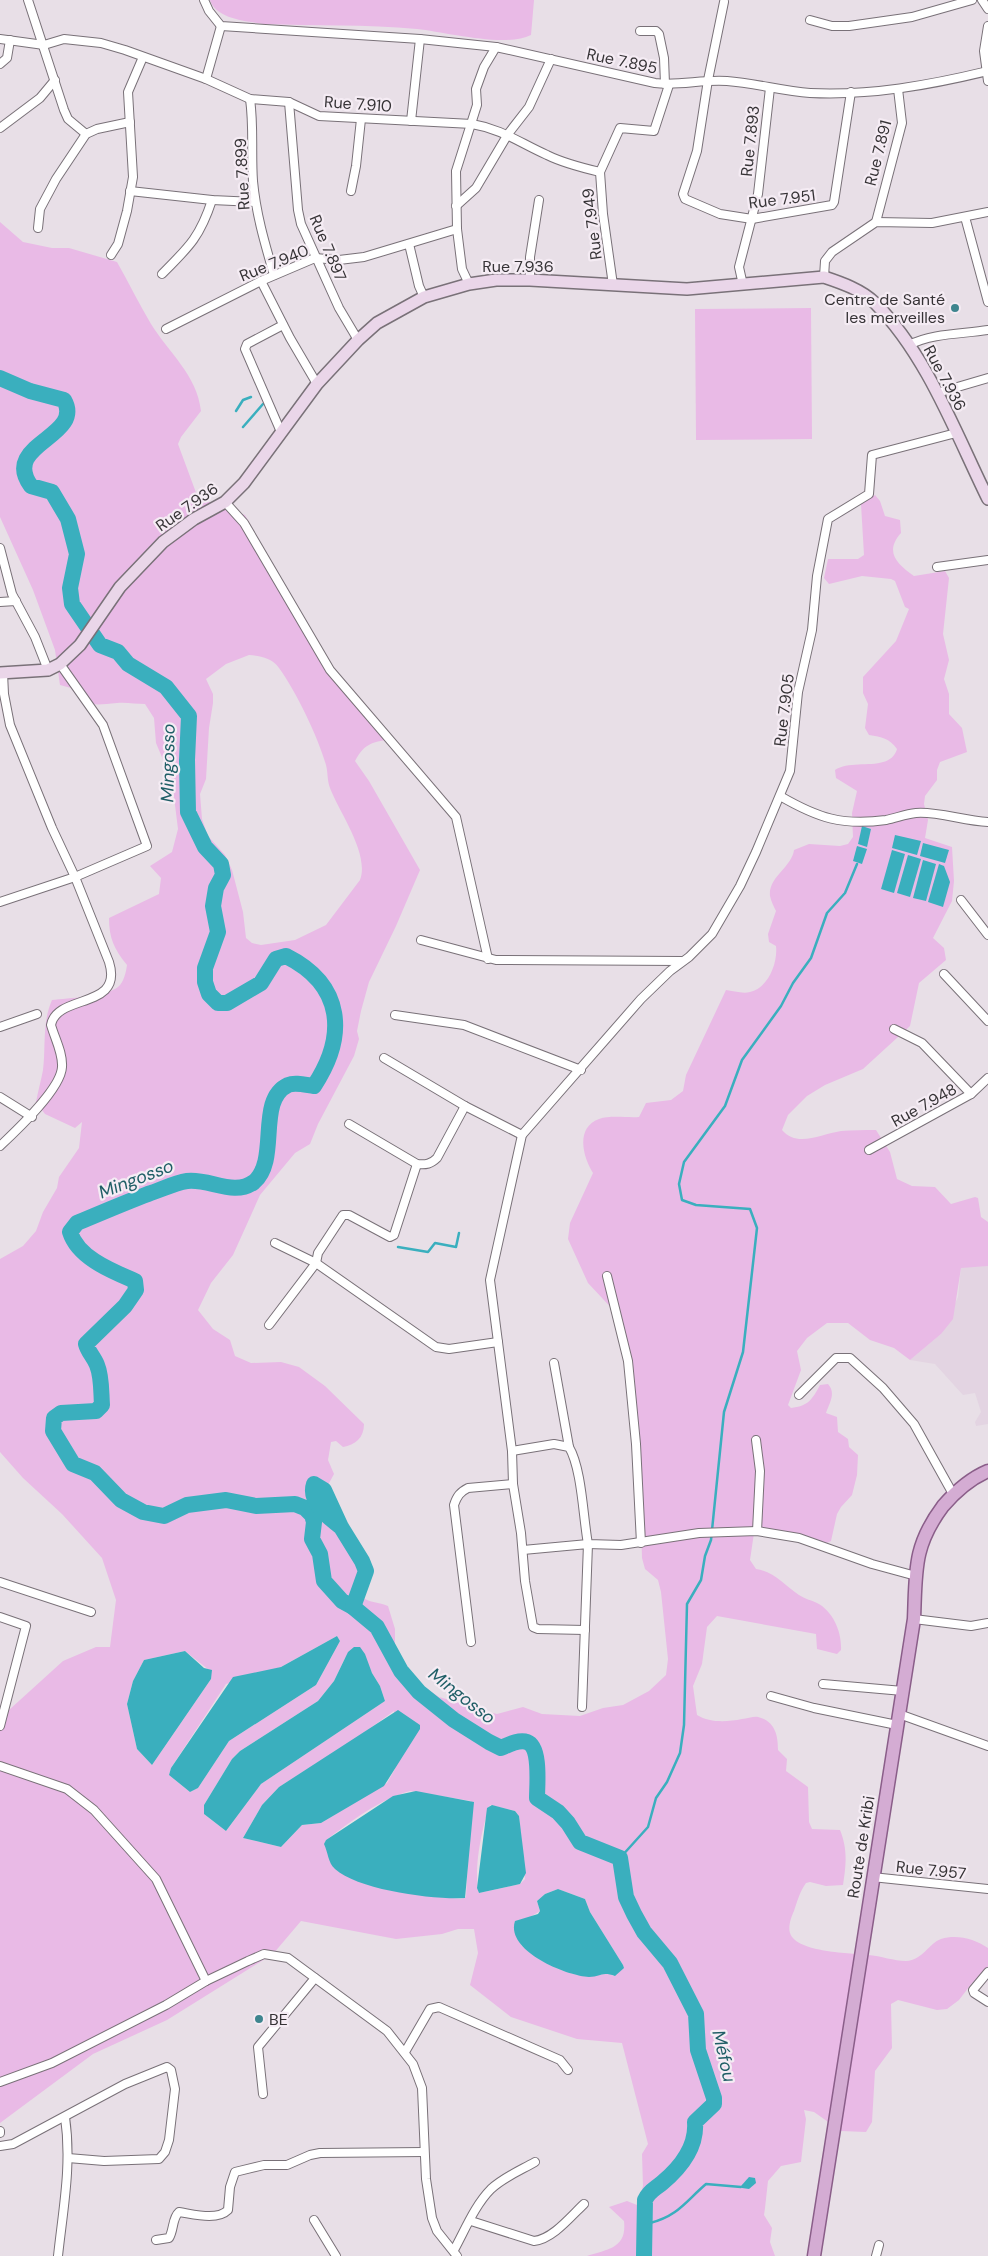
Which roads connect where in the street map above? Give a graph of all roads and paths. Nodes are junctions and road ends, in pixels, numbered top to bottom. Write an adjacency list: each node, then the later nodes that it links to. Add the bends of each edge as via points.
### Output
1 (28, 0): 14 (street)
2 (204, 0): 8 (street)
3 (972, 0): 7 (street, via 912,16 849,26 832,26)
4 (982, 0): 6 (street)
5 (724, 2): 22 (street)
6 (988, 10)
7 (810, 20)
8 (221, 26): 12 (street, Rue 7.895); 20 (street)
9 (988, 26): 19 (street, via 984,51)
10 (640, 31): 24 (street, via 659,34)
11 (0, 39): 13 (street, Rue 7.910)
12 (420, 39): 15 (street, Rue 7.895); 31 (street)
13 (10, 40): 14 (street, Rue 7.910); 18 (street, via 7,58)
14 (44, 45): 16 (street, Rue 7.910, via 72,39 101,43); 21 (street)
15 (496, 47): 17 (street, Rue 7.895); 33 (street, via 476,90 477,104)
16 (143, 57): 20 (street, Rue 7.910); 32 (street, via 128,92)
17 (550, 59): 24 (street, Rue 7.895); 36 (street, via 529,107)
18 (0, 64)
19 (987, 72): 23 (street); 26 (street, Rue 7.895)
20 (206, 79): 28 (street, Rue 7.910)
21 (55, 80): 34 (street, via 40,98); 35 (street, via 68,119)
22 (708, 80): 24 (street, Rue 7.895); 25 (street, Rue 7.895); 46 (street, Rue 7.951, via 697,151 683,194 707,210)
23 (988, 80)
24 (667, 84): 37 (street, Rue 7.949, via 654,131 620,128)
25 (770, 88): 27 (street, Rue 7.895, via 812,93); 46 (street, Rue 7.893, via 758,194)
26 (898, 89): 27 (street, Rue 7.895); 47 (street, Rue 7.891, via 902,123)
27 (851, 92): 46 (street, Rue 7.951, via 841,170 832,205)
28 (250, 99): 29 (street, Rue 7.910); 42 (street, Rue 7.899)
29 (288, 102): 30 (street, Rue 7.910, via 319,116); 52 (street, Rue 7.897, via 298,210)
30 (361, 120): 31 (street, Rue 7.910); 39 (street)
31 (411, 121): 33 (street, Rue 7.910)
32 (130, 122): 35 (street); 38 (street, via 133,177)
33 (472, 124): 36 (street, Rue 7.910); 43 (street, via 456,172)
34 (0, 128)
35 (86, 134): 48 (street, via 56,178 40,209)
36 (508, 134): 37 (street, Rue 7.910, via 552,158); 43 (street, via 476,188)
37 (600, 172): 59 (street, Rue 7.949)
38 (130, 191): 40 (street); 51 (street, via 118,244)
39 (351, 191)
40 (212, 200): 42 (street); 53 (street, via 201,230)
41 (539, 200): 56 (street, via 530,257)
42 (255, 202): 54 (street, Rue 7.899)
43 (456, 206): 49 (street)
44 (988, 212): 45 (street)
45 (965, 217): 47 (street, via 921,223); 62 (street)
46 (752, 219): 60 (street, Rue 7.893, via 739,266)
47 (876, 222): 55 (street, via 832,252 825,261)
48 (38, 228)
49 (457, 229): 50 (street, Rue 7.940); 58 (street, via 462,269)
50 (409, 244): 52 (street, Rue 7.940, via 352,259); 61 (street)
51 (111, 255)
52 (315, 258): 54 (street, Rue 7.940); 66 (street, Rue 7.897)
53 (162, 274)
54 (274, 276): 57 (street, Rue 7.940)
55 (824, 277): 60 (street, Rue 7.936); 67 (street, Rue 7.936, via 843,283 875,303)
56 (530, 280): 58 (street, Rue 7.936); 59 (street, Rue 7.936)
57 (261, 281): 63 (street); 64 (street, Rue 7.940)
58 (470, 284): 61 (street, Rue 7.936)
59 (613, 285): 60 (street, Rue 7.936, via 687,289)
60 (743, 285)
61 (424, 297): 66 (street, Rue 7.936, via 377,323)
62 (988, 302)
63 (283, 325): 69 (street); 71 (street, via 247,344 245,349)
64 (166, 329)
65 (988, 330): 67 (street, via 941,336)
66 (358, 340): 69 (street, Rue 7.936)
67 (909, 345): 70 (street, Rue 7.936)
68 (988, 378): 70 (street)
69 (317, 384): 71 (street, Rue 7.936)
70 (937, 393): 72 (street, Rue 7.936)
71 (281, 432): 74 (street, Rue 7.936, via 256,469)
72 (956, 433): 73 (street, Rue 7.936); 83 (street, Rue 7.905, via 872,455 869,494 830,516 826,522 812,630 798,692 791,763)
73 (988, 499)
74 (225, 502): 80 (street, Rue 7.936, via 194,519 163,542 120,588 80,645); 90 (street, via 244,522 330,670 452,811 458,825)
75 (0, 548): 78 (street, via 6,578)
76 (988, 563): 77 (street)
77 (937, 567)
78 (16, 601): 79 (street); 81 (street)
79 (0, 602)
80 (60, 664): 81 (street, Rue 7.936); 85 (street, via 103,725 147,846)
81 (48, 670): 82 (street, Rue 7.936)
82 (2, 673): 85 (street, via 10,725)
83 (780, 796): 84 (street, via 807,812 849,822 888,820 915,813); 91 (street, Rue 7.905, via 740,886 712,934)
84 (988, 822)
85 (75, 877): 87 (street); 104 (street, via 112,972 110,984 103,993 70,1006 52,1022 62,1074)
86 (961, 900): 88 (street)
87 (0, 902)
88 (988, 934)
89 (421, 940): 90 (street)
90 (488, 959): 91 (street)
91 (681, 961): 99 (street, Rue 7.905, via 642,999)
92 (944, 974): 95 (street)
93 (37, 1014): 96 (street)
94 (395, 1015): 99 (street, via 464,1026)
95 (988, 1021)
96 (0, 1027)
97 (894, 1029): 101 (street, via 922,1043)
98 (384, 1058): 103 (street)
99 (581, 1070): 106 (street, Rue 7.905)
100 (988, 1078): 101 (street, Rue 7.948)
101 (971, 1094): 108 (street, Rue 7.948)
102 (0, 1097): 104 (street)
103 (465, 1106): 106 (street); 109 (street, via 437,1158 432,1163)
104 (32, 1117): 107 (street)
105 (349, 1124): 109 (street)
106 (522, 1135): 114 (street, via 490,1280)
107 (0, 1146)
108 (869, 1150)
109 (417, 1164): 111 (street, via 394,1235 390,1237 345,1214 318,1252)
110 (275, 1244): 111 (street)
111 (316, 1263): 113 (street); 114 (street, via 436,1347 449,1349)
112 (607, 1276): 124 (street, via 628,1361)
113 (269, 1325)
114 (498, 1342): 119 (street)
115 (554, 1363): 118 (street)
116 (799, 1395): 122 (street, via 836,1358 850,1358 884,1388 907,1415)
117 (756, 1440): 123 (street, via 760,1471)
118 (569, 1447): 119 (street, via 554,1444); 125 (street, via 579,1482)
119 (512, 1451): 121 (street)
120 (988, 1471): 122 (main road, Route de Kribi)
121 (513, 1484): 126 (street); 134 (street, via 468,1488 456,1497 454,1505)
122 (953, 1494): 127 (main road, Route de Kribi, via 925,1532)
123 (757, 1531): 124 (street, via 699,1532); 127 (street, via 799,1538)
124 (642, 1543): 125 (street)
125 (588, 1544): 126 (street); 133 (street)
126 (523, 1550): 133 (street, via 533,1627)
127 (916, 1576): 131 (main road, Route de Kribi)
128 (0, 1582): 129 (street)
129 (91, 1612)
130 (0, 1617): 140 (street, via 26,1626)
131 (914, 1619): 132 (street, via 971,1626); 136 (main road, Route de Kribi)
132 (988, 1623)
133 (585, 1630): 138 (street)
134 (471, 1642)
135 (823, 1684): 136 (street)
136 (903, 1691): 139 (main road, Route de Kribi)
137 (771, 1696): 139 (street, via 814,1708)
138 (582, 1707)
139 (898, 1719): 141 (street); 143 (main road, Route de Kribi)
140 (0, 1726)
141 (988, 1746)
142 (0, 1766): 147 (street, via 66,1789 94,1810 156,1880)
143 (872, 1877): 144 (street, Rue 7.957); 166 (main road, Route de Kribi)
144 (988, 1889)
145 (988, 1972): 148 (street, via 973,1990)
146 (315, 1978): 147 (street, via 288,1958 264,1954); 149 (street, via 387,2031); 152 (street, via 258,2047)
147 (206, 1981): 151 (street, via 52,2063)
148 (988, 2002)
149 (406, 2052): 150 (street, via 430,2009 439,2007 560,2060); 155 (street, via 422,2088)
150 (568, 2070)
151 (0, 2082)
152 (264, 2094)
153 (65, 2117): 154 (street, via 13,2144); 156 (street); 156 (street, via 125,2084 166,2067 171,2070 175,2089 169,2140 160,2159 104,2161)
154 (0, 2146)
155 (424, 2152): 161 (street, via 320,2153 287,2165 264,2165 235,2172 228,2210 224,2214 205,2216 178,2212 169,2238); 163 (street, via 432,2218)
156 (68, 2158): 164 (street)
157 (535, 2162): 160 (street, via 491,2190)
158 (584, 2204): 160 (street, via 541,2240 534,2241)
159 (314, 2220): 165 (street)
160 (471, 2221): 163 (street)
161 (156, 2240)
162 (879, 2245): 167 (street)
163 (455, 2253)
164 (58, 2256)
165 (336, 2256)
166 (814, 2256)
167 (876, 2256)

